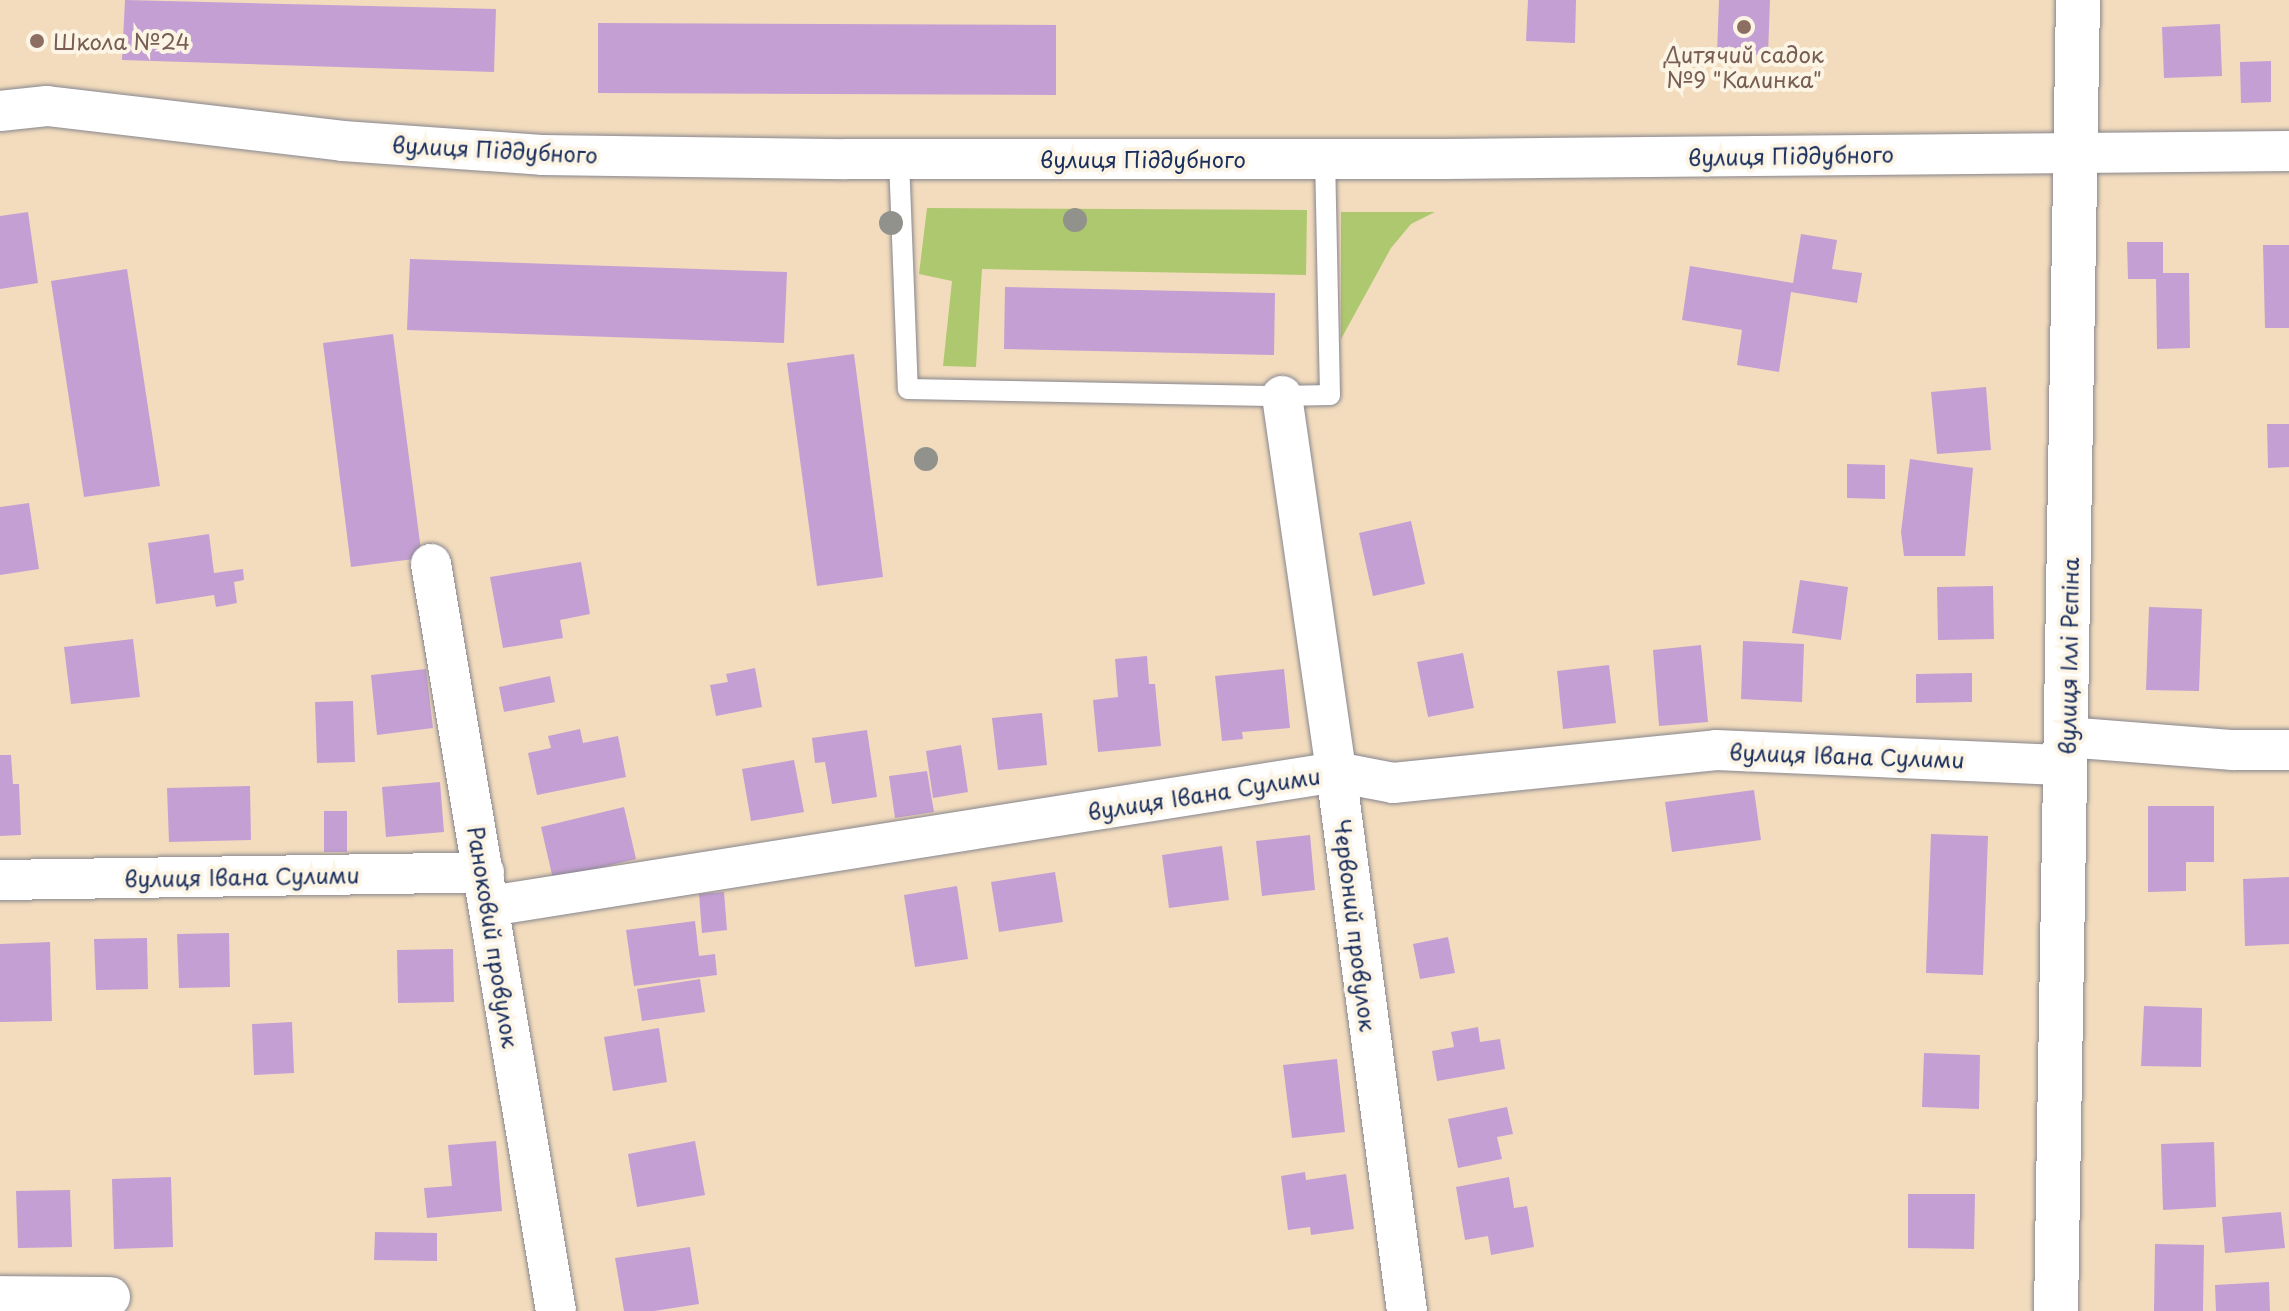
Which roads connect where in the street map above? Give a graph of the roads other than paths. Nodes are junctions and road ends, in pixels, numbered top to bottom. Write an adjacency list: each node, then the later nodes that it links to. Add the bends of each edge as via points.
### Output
1 (2078, 0): 4 (street, вулиця Іллі Рєпіна)
2 (0, 111): 5 (street, вулиця Піддубного, via 47,106 343,141 542,155)
3 (2289, 151): 4 (street, вулиця Піддубного)
4 (2074, 152): 6 (street, вулиця Піддубного); 10 (street, вулиця Іллі Рєпіна)
5 (899, 159): 6 (street, вулиця Піддубного); 7 (lane, via 908,389)
6 (1325, 159): 7 (lane, via 1330,395)
7 (1282, 396): 11 (street, Червоний провулок)
8 (431, 564): 13 (street, Раноковий провулок)
9 (2289, 750): 10 (street, вулиця Івана Сулими)
10 (2066, 751): 11 (street, вулиця Івана Сулими, via 1716,750 1393,783); 18 (street, вулиця Іллі Рєпіна)
11 (1336, 772): 13 (street, вулиця Івана Сулими); 17 (street, Червоний провулок)
12 (0, 880): 13 (street, вулиця Івана Сулими)
13 (487, 889): 16 (street, Раноковий провулок)
14 (0, 1296): 15 (street)
15 (110, 1297)
16 (556, 1311)
17 (1407, 1311)
18 (2056, 1311)

